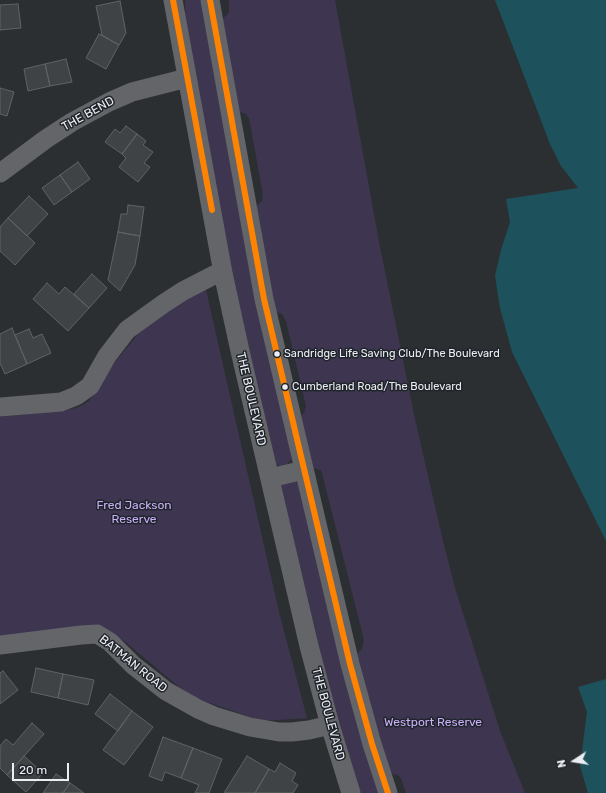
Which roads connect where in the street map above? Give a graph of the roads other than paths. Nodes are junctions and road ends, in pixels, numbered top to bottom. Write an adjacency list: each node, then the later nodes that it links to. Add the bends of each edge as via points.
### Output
1 (173, 0): 3 (street, THE BOULEVARD)
2 (210, 0): 7 (street, via 264,298)
3 (187, 78): 4 (street, THE BEND, via 138,90 109,102 72,122); 5 (street, THE BOULEVARD)
4 (0, 173)
5 (223, 273): 6 (street, via 183,291 127,330 107,356 90,386 76,396 61,402); 8 (street, THE BOULEVARD)
6 (0, 408)
7 (304, 470): 8 (street); 12 (street, via 350,664)
8 (270, 478): 10 (street, THE BOULEVARD)
9 (0, 645): 10 (street, BATMAN ROAD, via 98,634 166,691 214,716 250,727 280,732 309,730)
10 (330, 725): 11 (street, THE BOULEVARD)
11 (350, 793)
12 (388, 793)

